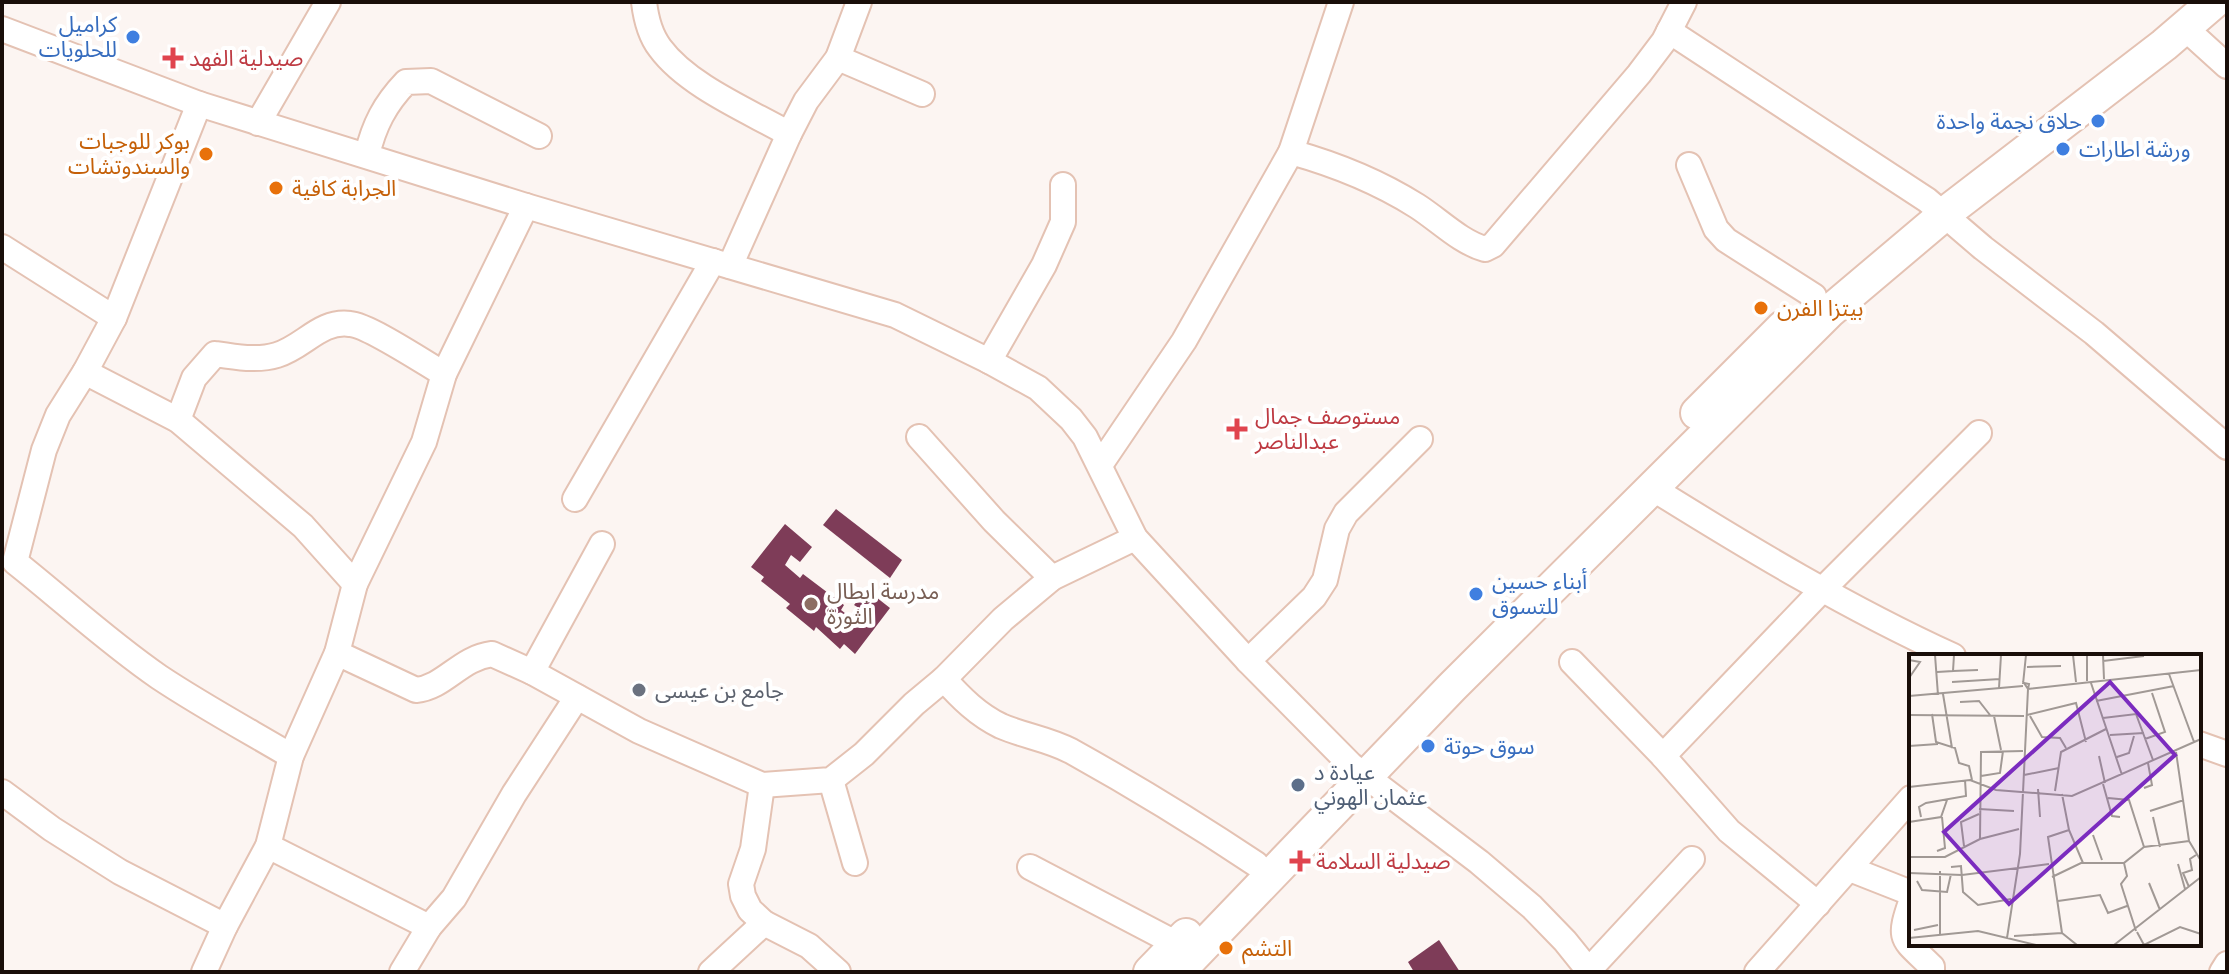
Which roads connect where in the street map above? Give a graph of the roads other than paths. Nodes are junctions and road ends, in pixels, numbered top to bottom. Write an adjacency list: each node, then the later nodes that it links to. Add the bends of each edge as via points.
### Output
1 (328, 2): 14 (street)
2 (644, 2): 15 (street, via 661,50 712,90)
3 (859, 2): 10 (street)
4 (1341, 2): 17 (street)
5 (1684, 2): 9 (street)
6 (2214, 2): 7 (main road)
7 (2184, 15): 11 (street); 22 (main road, via 1968,167)
8 (2, 29): 13 (street)
9 (1669, 31): 17 (street, via 1616,103 1485,249 1375,184); 22 (street)
10 (838, 58): 12 (street); 15 (street)
11 (2227, 66)
12 (922, 94)
13 (199, 104): 14 (street); 26 (street)
14 (258, 123): 18 (street)
15 (789, 134): 24 (street)
16 (539, 136): 18 (street, via 431,81 406,82 374,126)
17 (1291, 152): 35 (street, via 1184,341)
18 (367, 155): 21 (street)
19 (1689, 165): 25 (street, via 1716,229 1726,240)
20 (1063, 185): 27 (street, via 1063,222)
21 (526, 206): 24 (street); 29 (street)
22 (1935, 208): 25 (main road); 34 (street, via 2106,342); 36 (main road)
23 (2, 247): 26 (street)
24 (722, 263): 27 (street, via 895,315); 37 (street)
25 (1814, 296): 54 (main road)
26 (114, 318): 28 (street)
27 (989, 361): 35 (street, via 1056,403)
28 (85, 372): 30 (street); 52 (street, via 44,450 15,562 161,678)
29 (444, 374): 30 (street, via 373,333 353,324 335,324 278,355 215,354 194,378); 41 (street, via 424,442)
30 (178, 420): 41 (street, via 303,526)
31 (1979, 433): 42 (street)
32 (919, 437): 40 (street)
33 (1420, 439): 45 (street, via 1346,513 1325,580 1314,597)
34 (2227, 447)
35 (1100, 465): 38 (street)
36 (1652, 488): 42 (street); 54 (main road, via 1452,687)
37 (575, 499)
38 (1135, 538): 40 (street); 45 (street)
39 (602, 544): 47 (street)
40 (1052, 578): 48 (street)
41 (355, 584): 43 (street)
42 (1822, 590): 44 (street); 53 (street)
43 (337, 653): 47 (street, via 416,690 428,689 470,660 492,654); 52 (street)
44 (1949, 654)
45 (1248, 661): 54 (street)
46 (1572, 662): 53 (street)
47 (532, 672): 49 (street)
48 (944, 679): 55 (street); 62 (street, via 985,718 1066,749)
49 (577, 697): 56 (street, via 639,731); 70 (street, via 454,898)
50 (2201, 745): 51 (street)
51 (2227, 754)
52 (291, 756): 59 (street)
53 (1663, 756): 66 (street, via 1729,831)
54 (1358, 771): 62 (main road); 73 (main road); 75 (street, via 1532,907)
55 (831, 780): 56 (street); 61 (street)
56 (762, 785): 68 (street, via 753,849 741,884 750,910)
57 (2, 792): 69 (street, via 120,872)
58 (1909, 800): 64 (street)
59 (268, 846): 69 (street); 70 (street)
60 (1692, 859): 75 (street)
61 (855, 863)
62 (1256, 864): 73 (main road)
63 (1030, 867): 73 (street)
64 (1850, 869): 65 (street); 66 (street)
65 (1909, 892)
66 (1818, 904): 81 (street)
67 (1909, 908): 71 (street, via 1901,930)
68 (764, 923): 78 (street); 79 (street, via 809,946)
69 (225, 926): 76 (street)
70 (429, 927): 77 (street)
71 (1909, 944)
72 (1911, 946): 82 (street)
73 (1177, 958): 80 (main road)
74 (2227, 964): 83 (street)
75 (1589, 971)
76 (204, 972)
77 (402, 972)
78 (711, 972)
79 (838, 972)
80 (1150, 972)
81 (1757, 972)
82 (1932, 972)
83 (2222, 972)

